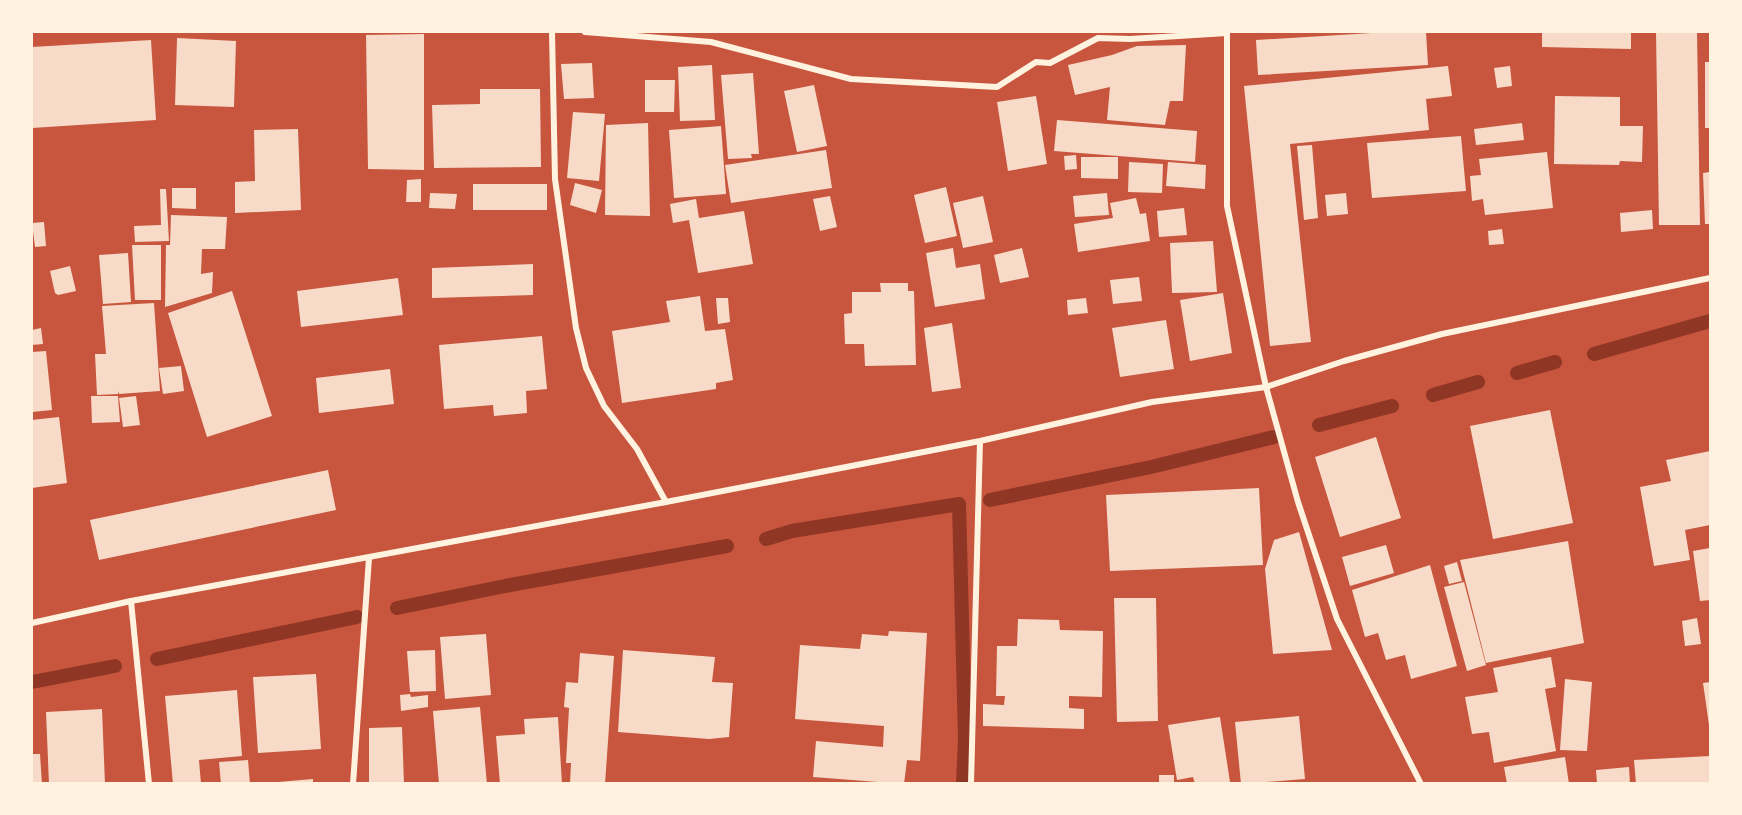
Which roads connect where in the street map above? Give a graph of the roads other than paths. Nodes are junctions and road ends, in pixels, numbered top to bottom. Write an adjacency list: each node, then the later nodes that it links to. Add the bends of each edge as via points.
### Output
1 (552, 32): 7 (street, via 555,179 581,348 604,406 637,449)
2 (585, 32): 3 (street, via 711,42 851,79 997,87 1036,62 1050,63 1098,38)
3 (1227, 32): 5 (street, via 1227,206)
4 (1710, 278): 5 (street, via 1442,334)
5 (1266, 387): 6 (street, via 1152,402); 14 (street, via 1298,502 1337,619)
6 (980, 441): 7 (street); 13 (street)
7 (666, 502): 8 (street)
8 (369, 558): 9 (street); 12 (street)
9 (130, 601): 10 (street); 11 (street)
10 (32, 623)
11 (149, 783)
12 (353, 783)
13 (971, 783)
14 (1420, 783)

